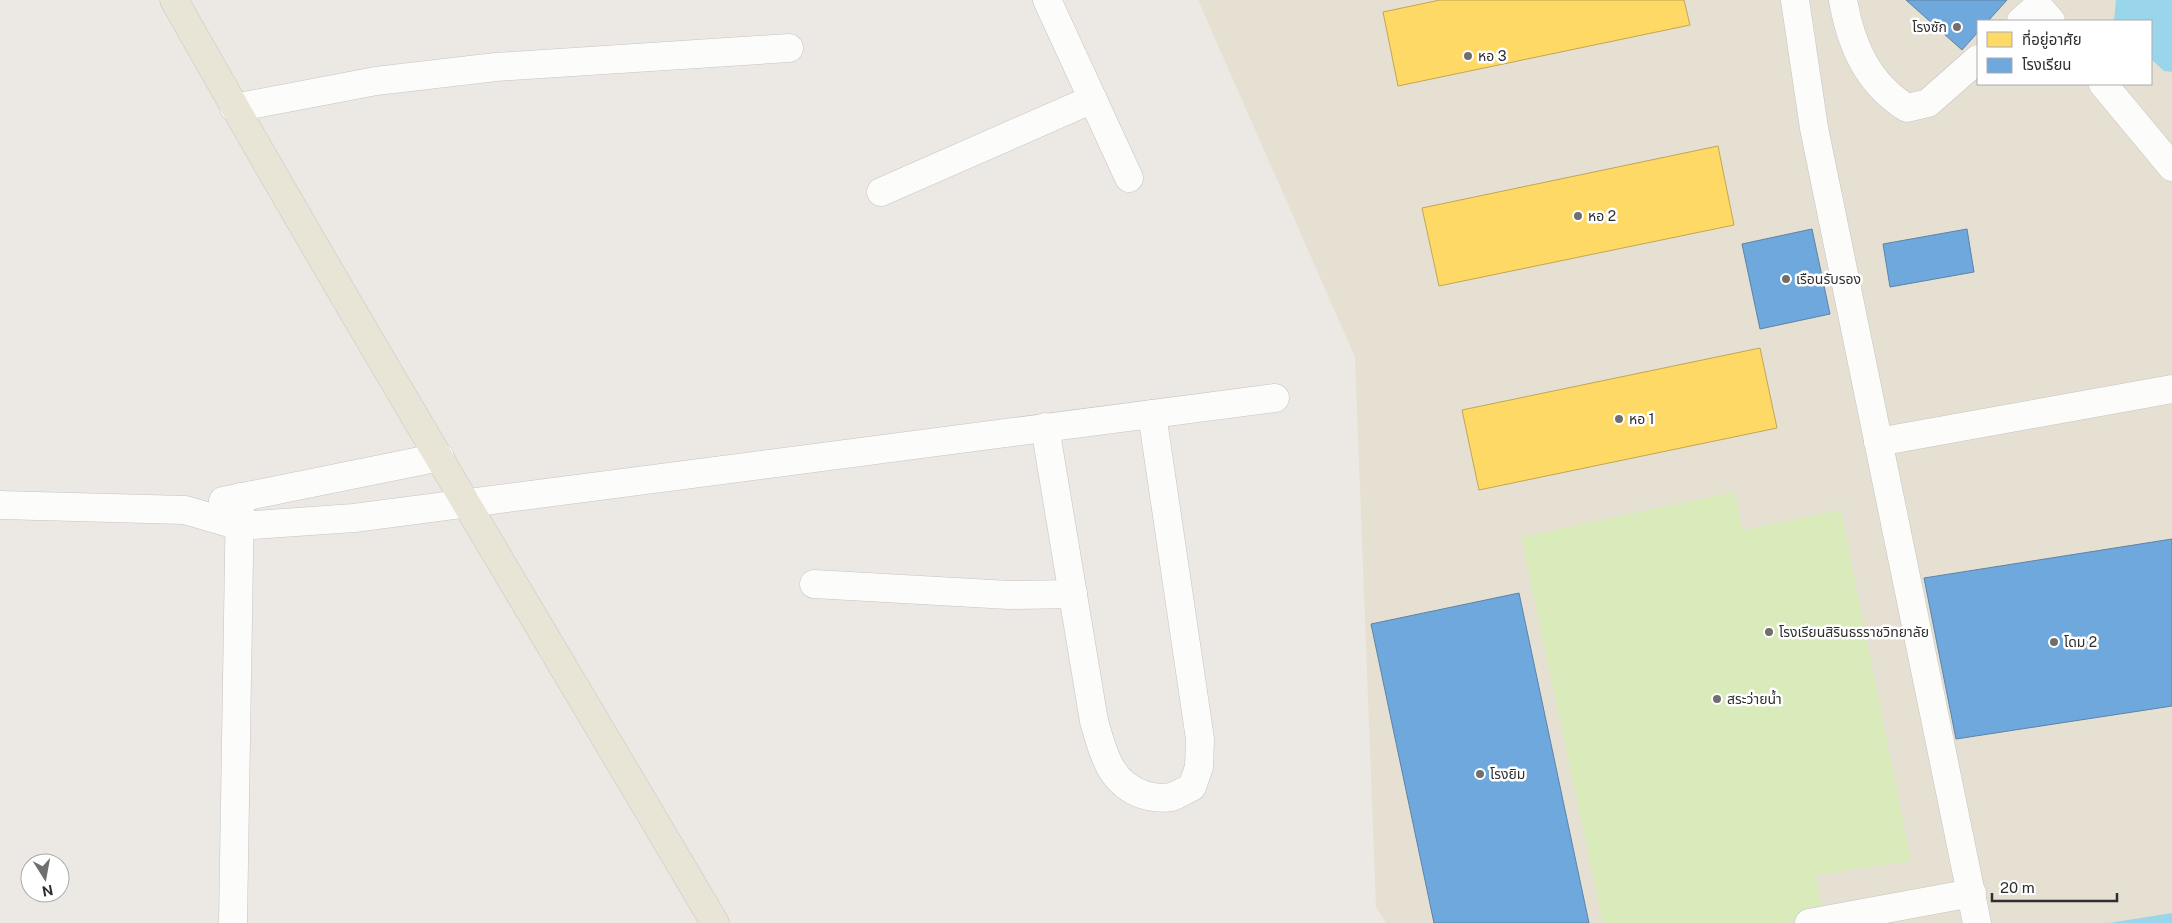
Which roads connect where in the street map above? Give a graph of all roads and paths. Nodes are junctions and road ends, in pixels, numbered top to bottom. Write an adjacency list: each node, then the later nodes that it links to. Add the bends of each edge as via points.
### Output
1 (174, 0): 11 (main road)
2 (1047, 0): 10 (street)
3 (1795, 0): 19 (street, via 1814,128)
4 (1843, 0): 8 (street, via 1861,60 1889,97 1907,108 1928,103)
5 (2022, 20): 6 (street, via 2038,6)
6 (2050, 20)
7 (789, 48): 11 (street, via 496,67 376,81)
8 (1977, 60)
9 (2104, 85): 12 (street)
10 (1093, 99): 13 (street); 14 (street)
11 (234, 108): 20 (main road)
12 (2172, 167)
13 (1129, 178)
14 (881, 192)
15 (2172, 389): 19 (street)
16 (1275, 398): 17 (street)
17 (1152, 414): 18 (street); 27 (street, via 1200,739 1199,767 1192,786 1170,797 1151,797 1133,791 1114,776 1094,721)
18 (1045, 427): 22 (street); 27 (street)
19 (1878, 442): 28 (street)
20 (440, 456): 21 (street); 22 (main road)
21 (240, 497): 24 (street); 25 (street)
22 (466, 504): 25 (street, via 354,518); 30 (main road)
23 (0, 506): 24 (street)
24 (185, 510): 25 (street)
25 (240, 526): 29 (street)
26 (814, 584): 27 (street, via 1009,595)
27 (1073, 594)
28 (1972, 893): 31 (street); 32 (street)
29 (233, 923)
30 (715, 923)
31 (1809, 923)
32 (1977, 923)

